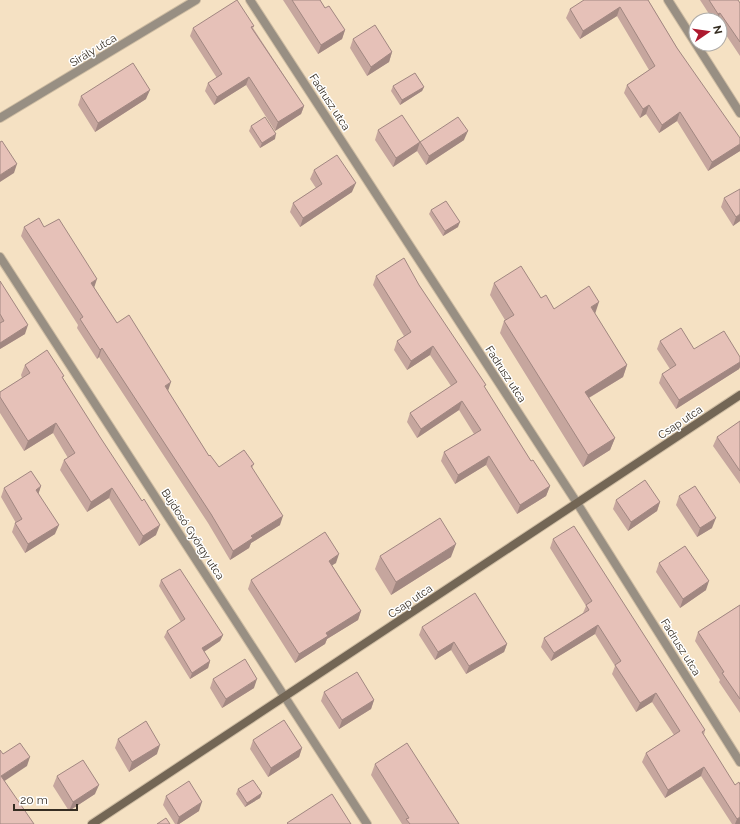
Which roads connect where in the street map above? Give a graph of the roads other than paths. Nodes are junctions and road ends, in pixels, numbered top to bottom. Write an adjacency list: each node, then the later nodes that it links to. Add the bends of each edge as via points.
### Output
1 (196, 0): 7 (street, Sirály utca)
2 (250, 0): 10 (street, Fadrusz utca)
3 (668, 0): 4 (street)
4 (688, 31)
5 (701, 52): 6 (street)
6 (740, 113)
7 (0, 118)
8 (0, 257): 11 (street, Bujdosó György utca)
9 (740, 395): 10 (street, Csap utca)
10 (577, 503): 11 (street, Csap utca); 12 (street, Fadrusz utca)
11 (285, 697): 13 (street, Csap utca); 14 (street, Bujdosó György utca)
12 (740, 762)
13 (92, 824)
14 (367, 824)

